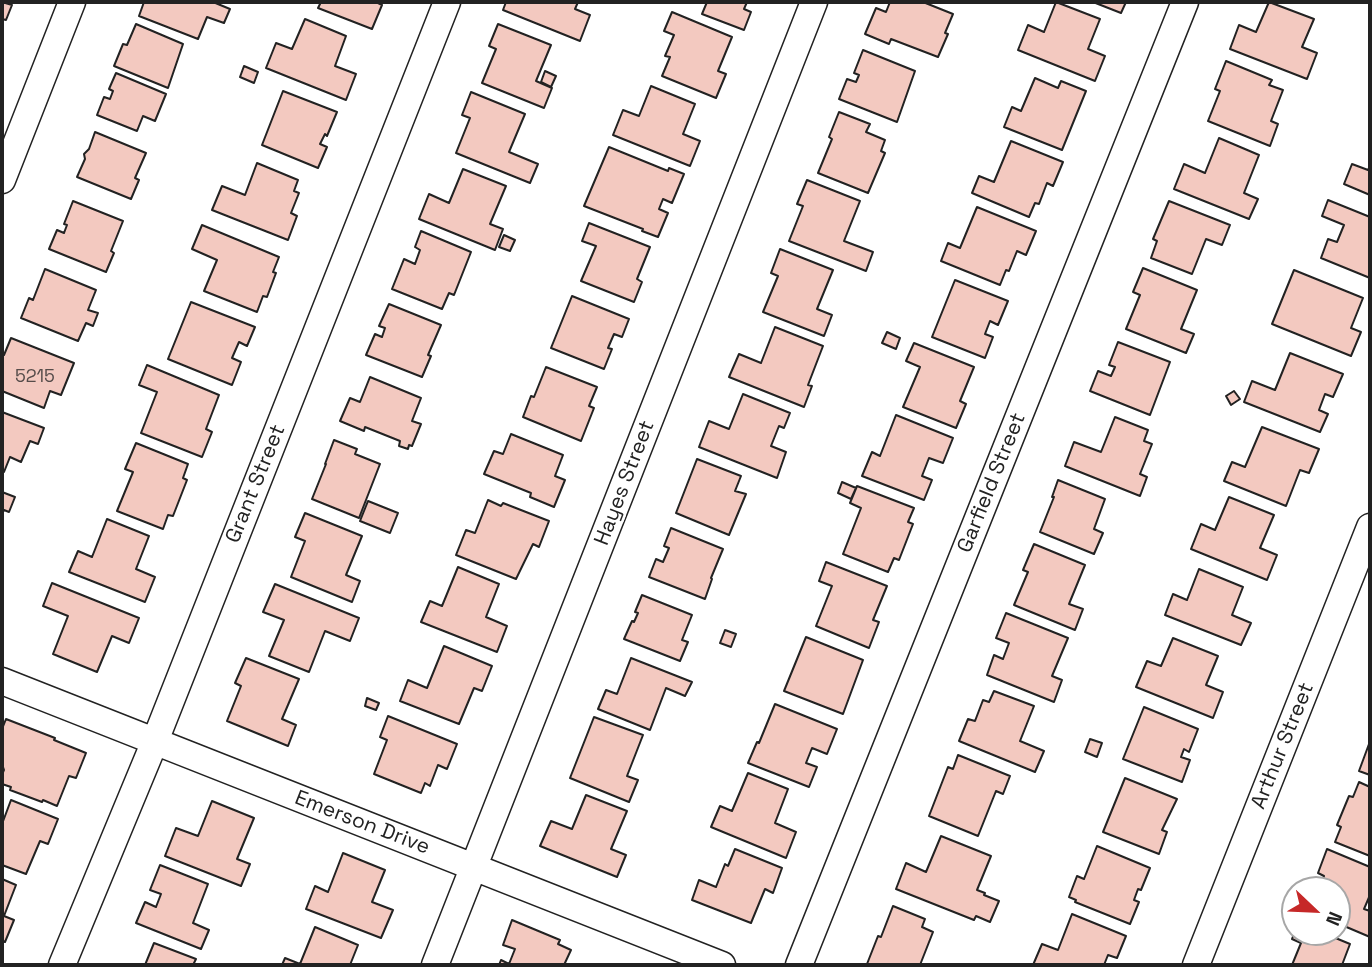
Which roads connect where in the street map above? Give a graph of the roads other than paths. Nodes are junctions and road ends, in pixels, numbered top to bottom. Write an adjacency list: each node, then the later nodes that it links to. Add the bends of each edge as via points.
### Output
1 (72, 2): 5 (street)
2 (447, 2): 8 (street, Grant Street)
3 (814, 2): 9 (street, Hayes Street)
4 (1185, 2): 13 (street, Garfield Street)
5 (2, 180)
6 (1370, 527): 14 (street, Arthur Street)
7 (2, 681): 8 (street, Emerson Drive)
8 (155, 741): 9 (street, Emerson Drive); 10 (street, Grant Street)
9 (474, 867): 11 (street, Hayes Street); 12 (street, Emerson Drive)
10 (62, 965)
11 (435, 965)
12 (722, 965)
13 (799, 965)
14 (1196, 965)

